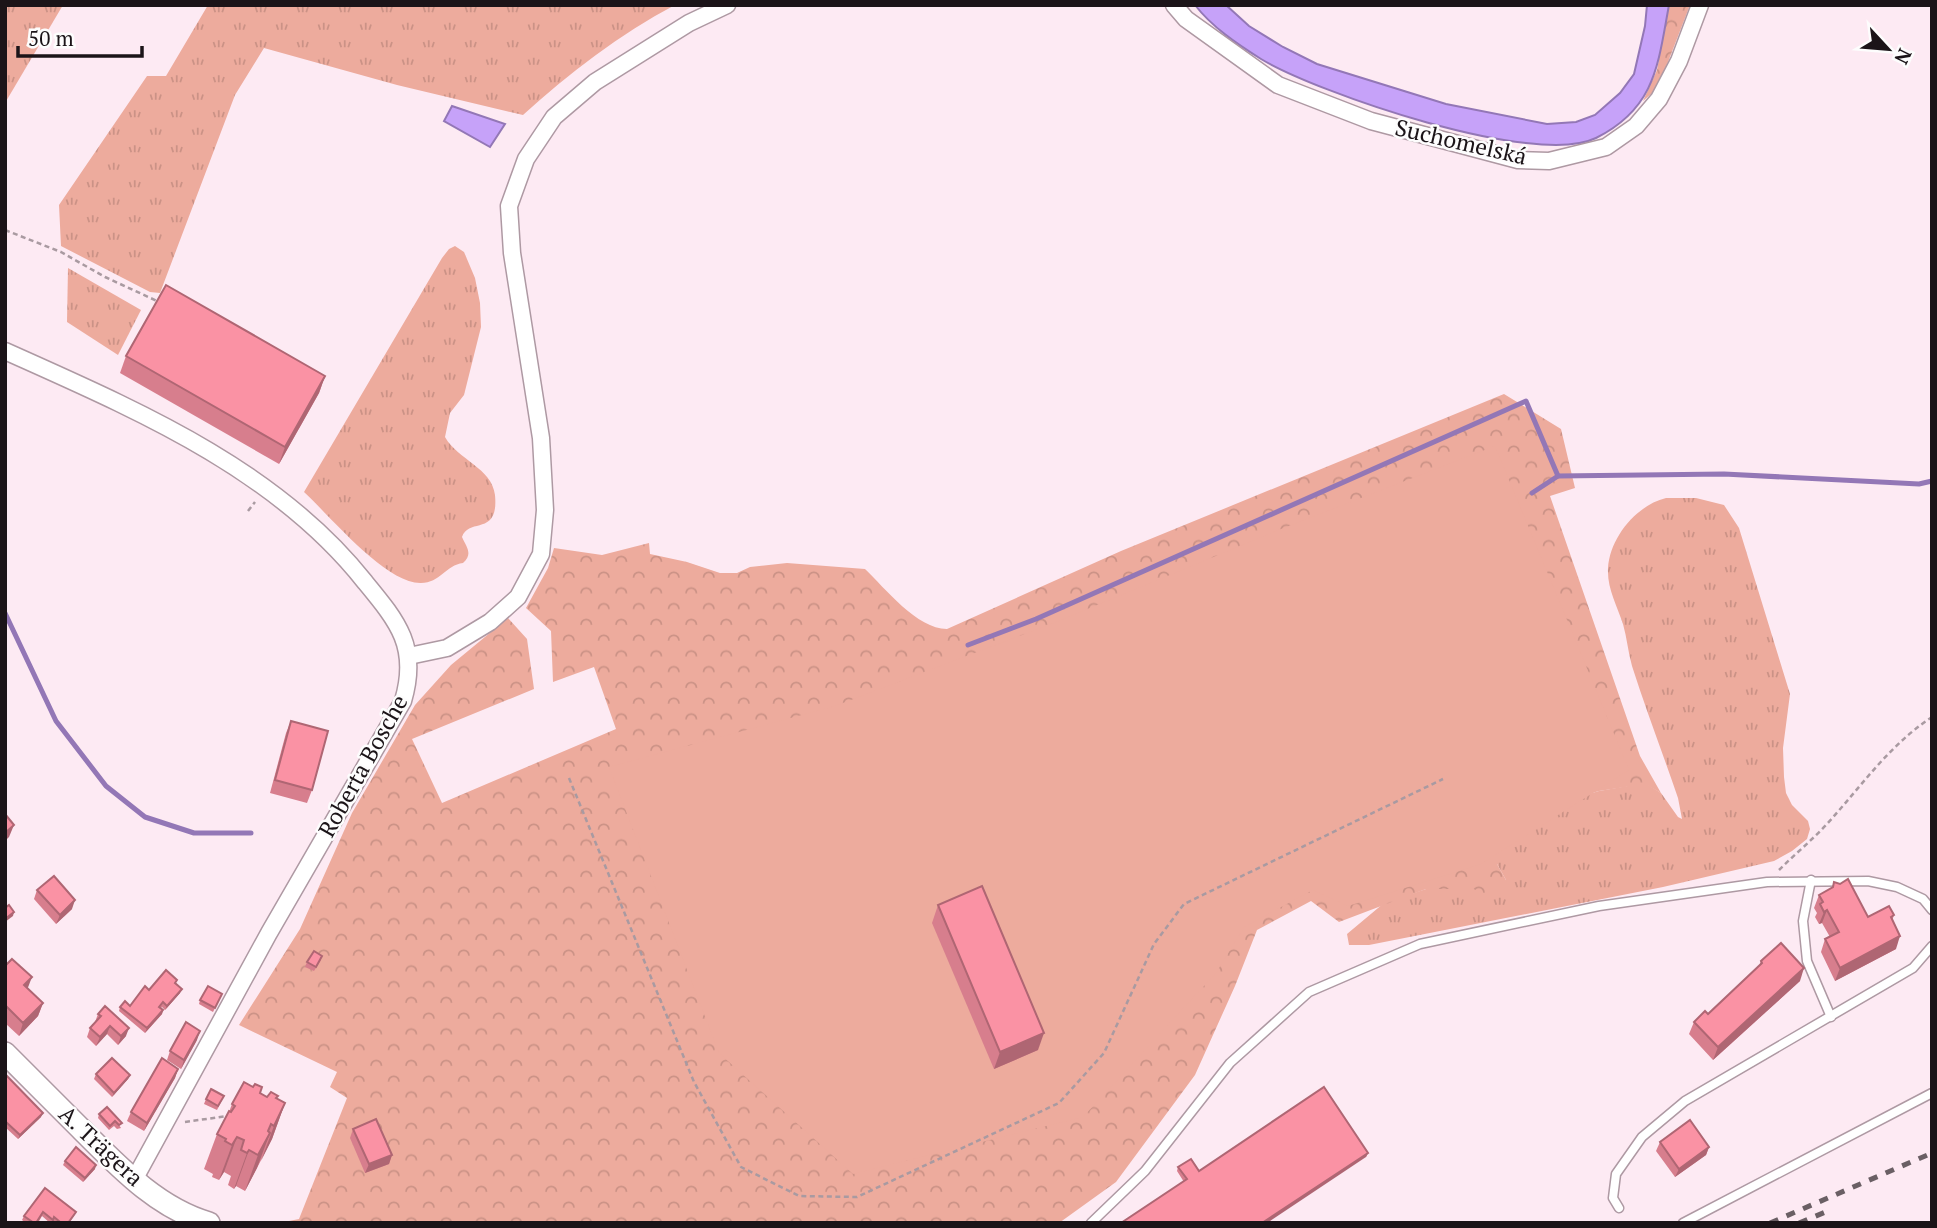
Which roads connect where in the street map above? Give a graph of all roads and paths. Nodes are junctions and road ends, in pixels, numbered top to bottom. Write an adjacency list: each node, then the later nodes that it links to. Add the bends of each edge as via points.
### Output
1 (727, 5): 7 (street, via 689,23 595,82 554,117 526,159 509,206 541,438 545,510 541,554 518,597 491,622 447,648)
2 (1174, 5): 3 (street, Suchomelská, via 1186,19 1278,85 1371,121 1518,159 1549,160 1606,147 1636,126 1659,99)
3 (1700, 5)
4 (5, 230): 5 (path, via 61,252)
5 (157, 302)
6 (5, 351): 7 (street, Roberta Bosche, via 175,432 278,497 353,567 395,620)
7 (409, 656): 19 (street, Roberta Bosche, via 410,679 403,701)
8 (1932, 717): 12 (path, via 1899,742 1825,827)
9 (569, 778): 10 (path, via 694,1082 741,1167 799,1196 857,1197 1059,1103 1104,1053 1154,944 1184,904)
10 (1443, 779)
11 (1811, 880): 12 (lane); 13 (lane, via 1868,881 1897,887 1923,899); 15 (lane, via 1803,921 1807,961)
12 (1767, 882): 23 (lane, via 1599,906 1420,944 1308,992 1230,1063 1145,1171)
13 (1932, 910)
14 (1932, 946): 15 (lane, via 1913,968)
15 (1830, 1017): 21 (lane, via 1685,1101 1642,1137 1616,1174 1613,1198)
16 (5, 1053): 20 (street, A. Trägera)
17 (1932, 1094): 24 (lane)
18 (237, 1114): 19 (path)
19 (164, 1125): 20 (street, Roberta Bosche)
20 (134, 1180): 22 (street, A. Trägera, via 190,1217)
21 (1619, 1208)
22 (209, 1223)
23 (1091, 1223)
24 (1683, 1223)

